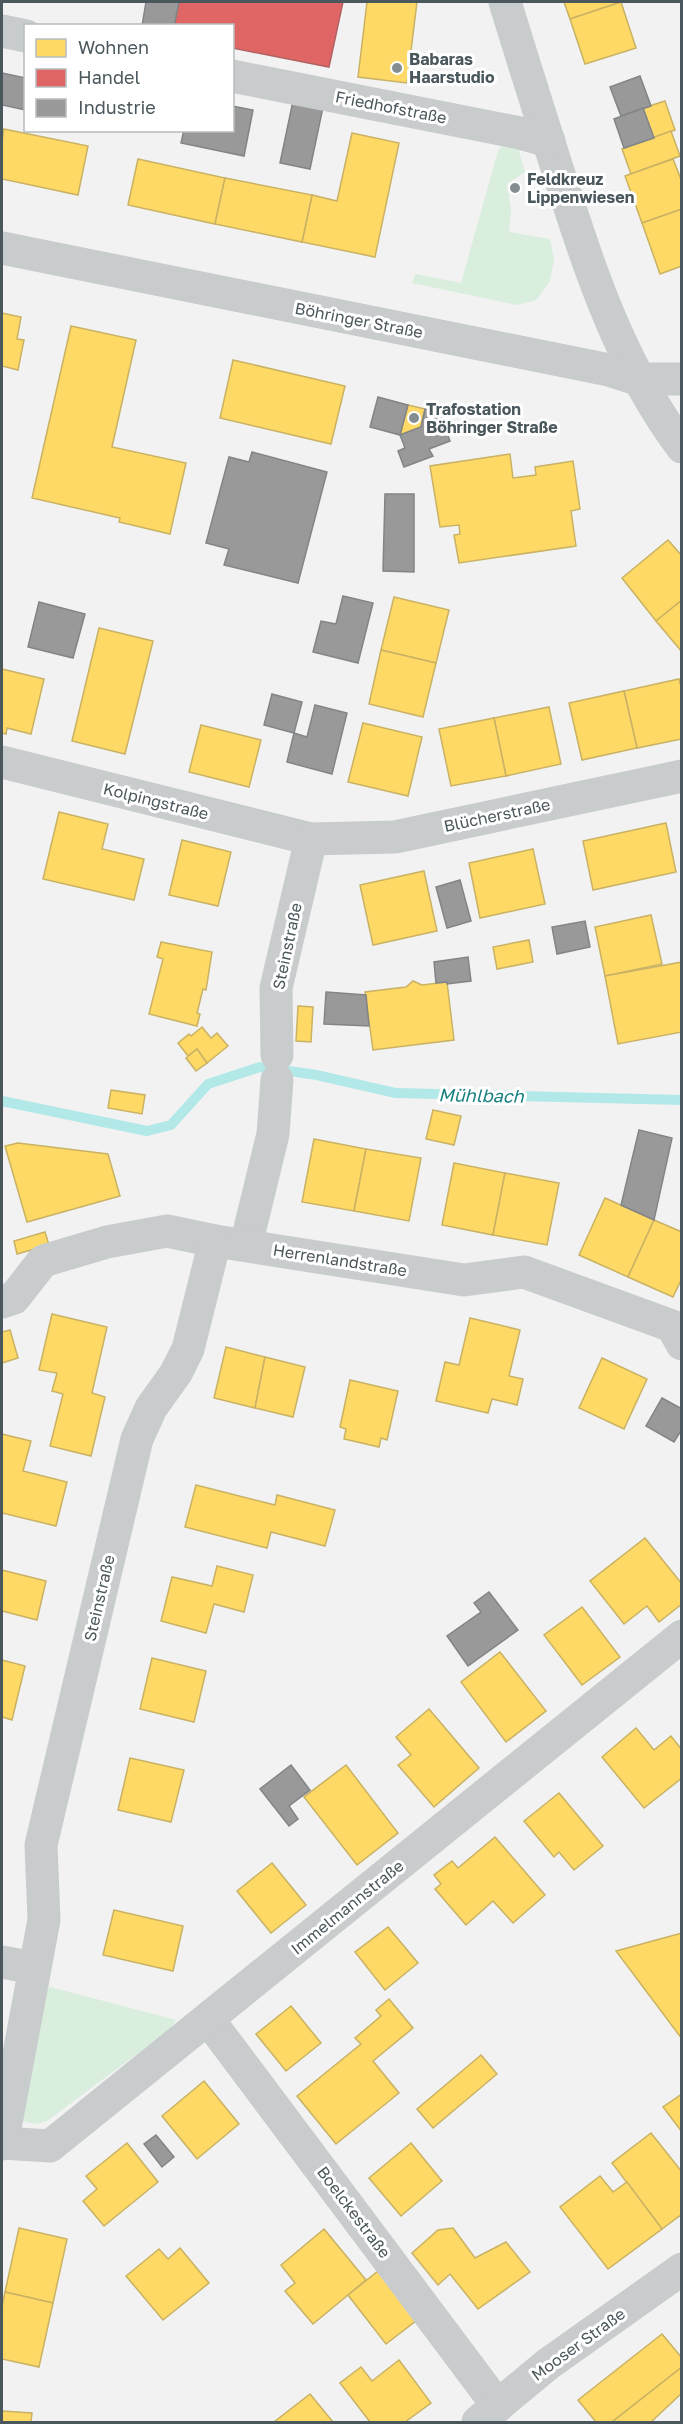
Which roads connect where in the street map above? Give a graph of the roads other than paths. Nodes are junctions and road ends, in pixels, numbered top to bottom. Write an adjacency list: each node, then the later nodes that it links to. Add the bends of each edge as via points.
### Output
1 (505, 2): 5 (street)
2 (2, 31): 3 (street)
3 (24, 36)
4 (234, 76): 5 (street, Friedhofstraße)
5 (549, 141): 7 (street, via 584,253)
6 (2, 248): 7 (street, Böhringer Straße, via 609,370)
7 (637, 379): 8 (street, Böhringer Straße); 9 (street)
8 (681, 379)
9 (681, 447)
10 (2, 762): 12 (street, Kolpingstraße)
11 (681, 776): 12 (street, Blücherstraße, via 395,837)
12 (311, 839): 13 (street, Steinstraße, via 276,988 273,1134)
13 (231, 1243): 14 (street, Herrenlandstraße, via 167,1231 107,1242 43,1262 14,1298); 15 (street, Herrenlandstraße, via 464,1280 524,1272 672,1326); 18 (street, Steinstraße, via 189,1349 151,1408 137,1439 41,1845 44,1920)
14 (2, 1302)
15 (681, 1344)
16 (681, 1636): 19 (street, Immelmannstraße)
17 (2, 1962): 18 (street)
18 (34, 1968): 20 (street, Steinstraße)
19 (208, 2019): 20 (street, Immelmannstraße, via 50,2146); 22 (street, Boelckestraße)
20 (2, 2143)
21 (681, 2270): 22 (street, Mooser Straße, via 548,2364)
22 (488, 2414)

